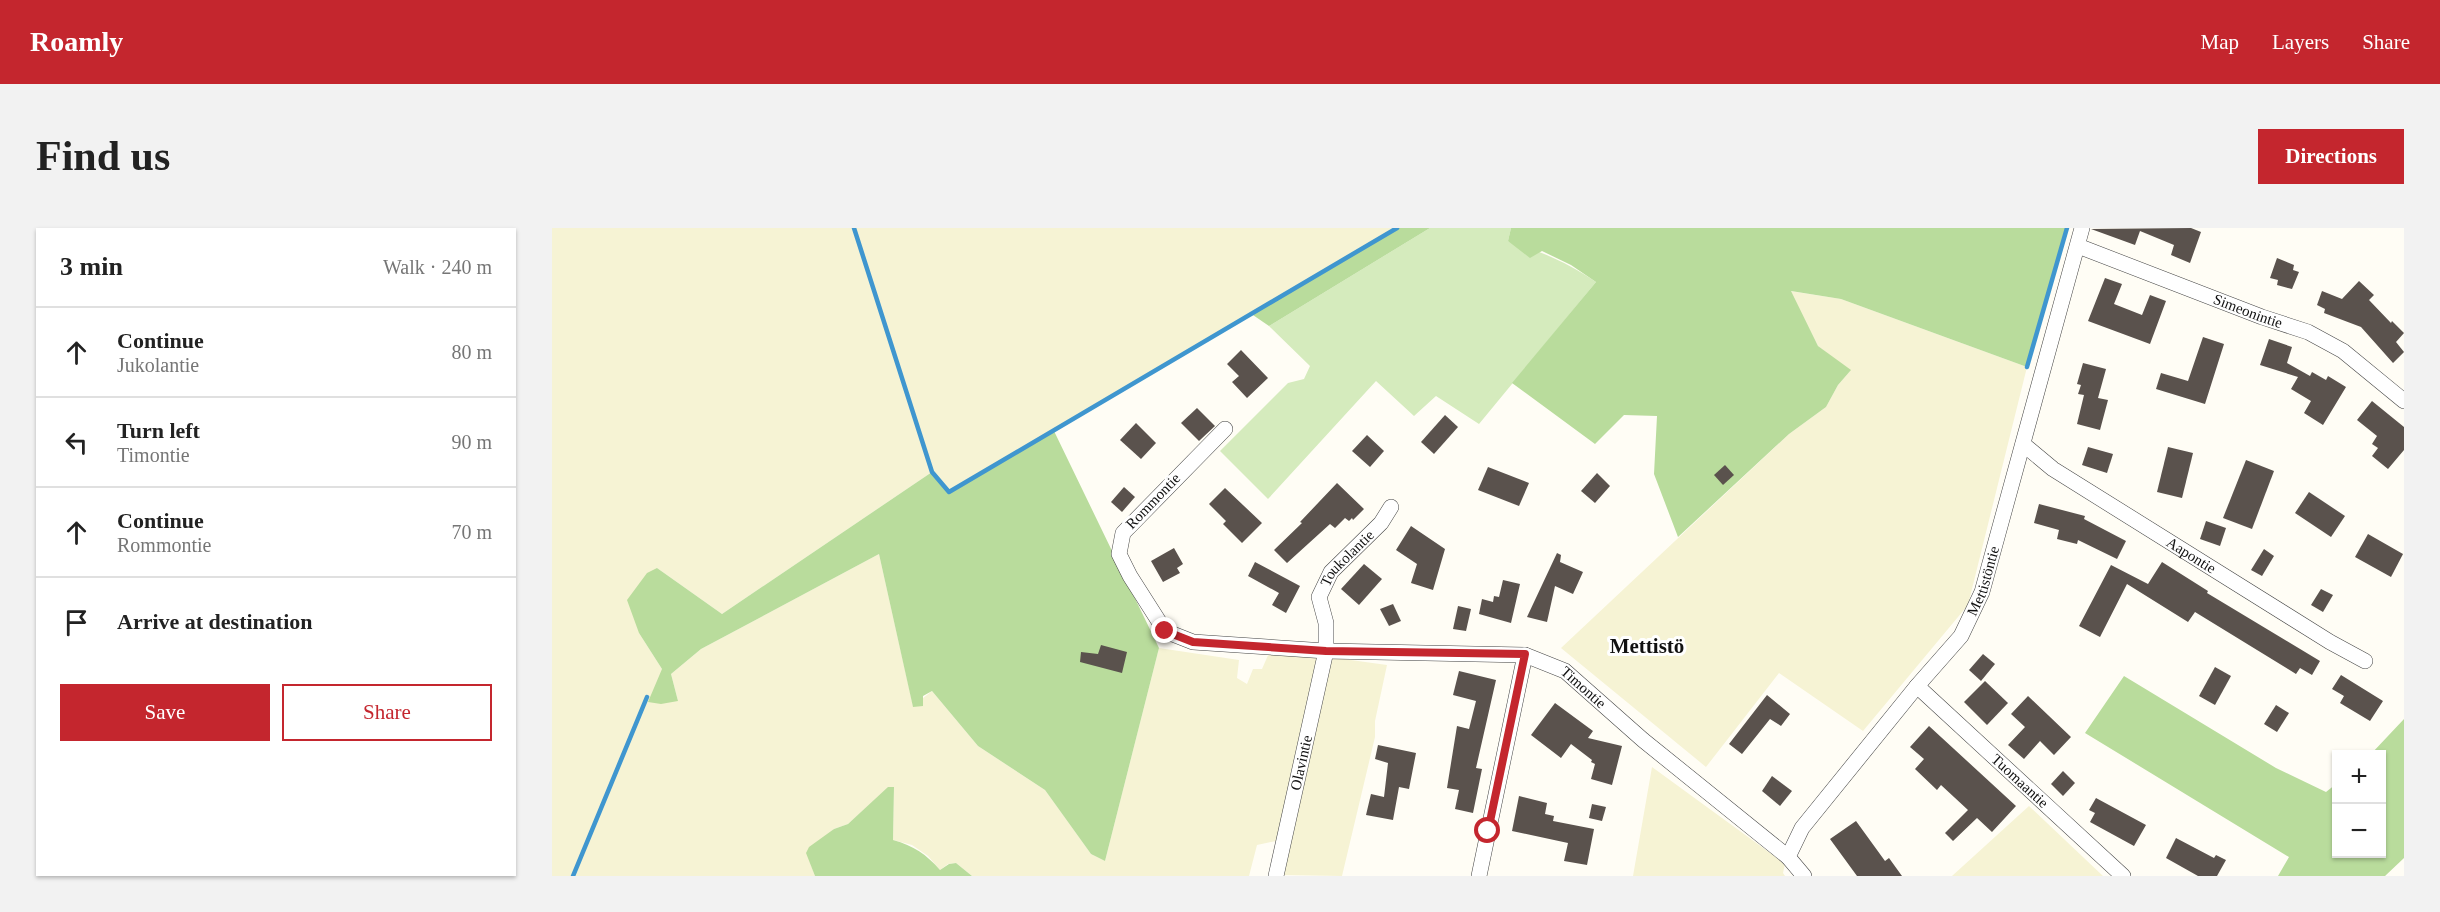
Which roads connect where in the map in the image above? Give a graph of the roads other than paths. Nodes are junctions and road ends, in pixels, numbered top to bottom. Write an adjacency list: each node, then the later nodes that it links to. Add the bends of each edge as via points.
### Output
1 (2082, 228): 2 (street, Mettistöntie)
2 (2078, 246): 3 (street, Simeonintie, via 2308,332 2343,351); 5 (street, Mettistöntie)
3 (2404, 400)
4 (1225, 429): 7 (street, Rommontie, via 1123,533 1119,554 1126,570 1165,631 1193,642)
5 (2023, 444): 9 (street, Aapontie, via 2054,469); 10 (street, Mettistöntie, via 1982,592 1961,636)
6 (1391, 507): 7 (street, Toukolantie, via 1381,523 1331,572 1319,597 1326,623)
7 (1326, 651): 8 (street, Timontie); 12 (street, Olavintie)
8 (1525, 654): 11 (street, Timontie, via 1564,671); 13 (street)
9 (2365, 661)
10 (1917, 686): 11 (street, Mettistöntie, via 1802,828); 15 (street, Tuomaantie)
11 (1788, 857): 14 (street)
12 (1276, 876)
13 (1479, 876)
14 (1804, 876)
15 (2123, 876)

